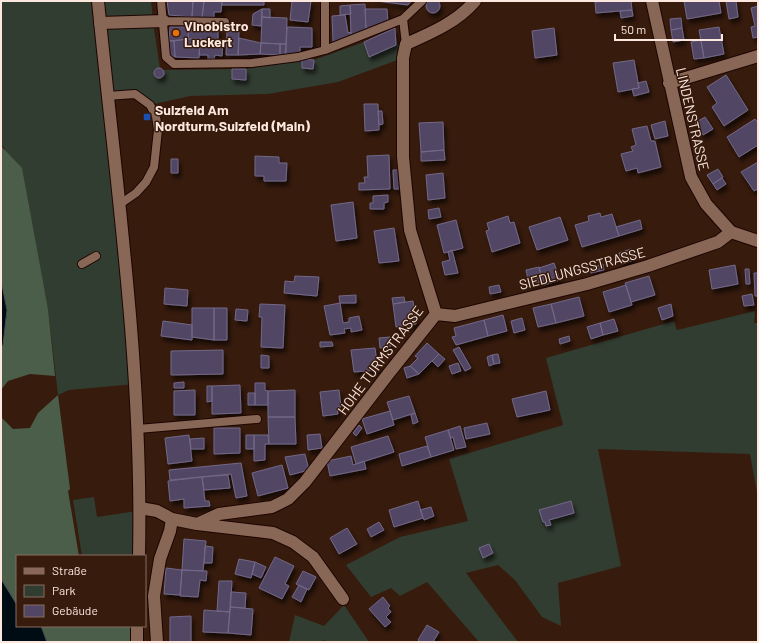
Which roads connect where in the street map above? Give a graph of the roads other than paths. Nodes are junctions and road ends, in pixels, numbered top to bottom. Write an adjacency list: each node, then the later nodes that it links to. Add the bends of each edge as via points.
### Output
1 (98, 1): 10 (street)
2 (161, 1): 8 (lane)
3 (325, 1): 12 (lane)
4 (422, 1): 7 (lane)
5 (475, 1): 11 (street, via 454,20)
6 (652, 1): 14 (street, LINDENSTRASSE)
7 (403, 19): 11 (lane, HOHE TURMSTRASSE); 12 (lane)
8 (164, 21): 9 (lane); 10 (street); 12 (lane, via 166,57 174,64 252,63 298,57)
9 (225, 22)
10 (100, 23): 15 (street)
11 (406, 44): 21 (street, HOHE TURMSTRASSE, via 403,58 403,157 410,230)
12 (325, 50)
13 (758, 56): 14 (street)
14 (669, 82): 17 (street, LINDENSTRASSE, via 691,177 706,204)
15 (107, 96): 16 (street); 16 (lane, via 135,94 150,105 156,116 158,130 154,167 136,193)
16 (120, 204): 23 (street)
17 (731, 232): 18 (street); 21 (street, SIEDLUNGSSTRASSE, via 718,242 587,284 455,316)
18 (758, 241)
19 (96, 256): 20 (lane)
20 (82, 264)
21 (436, 314): 26 (street, HOHE TURMSTRASSE, via 296,492 272,507 219,514)
22 (257, 419): 23 (lane)
23 (138, 429): 24 (street)
24 (140, 508): 25 (street, via 157,511); 27 (street)
25 (172, 519): 26 (street); 31 (street, via 160,559 154,596)
26 (196, 524): 28 (street, via 273,532 293,542 313,557)
27 (139, 555)
28 (343, 599)
29 (138, 627): 30 (street)
30 (137, 642)
31 (157, 642)

